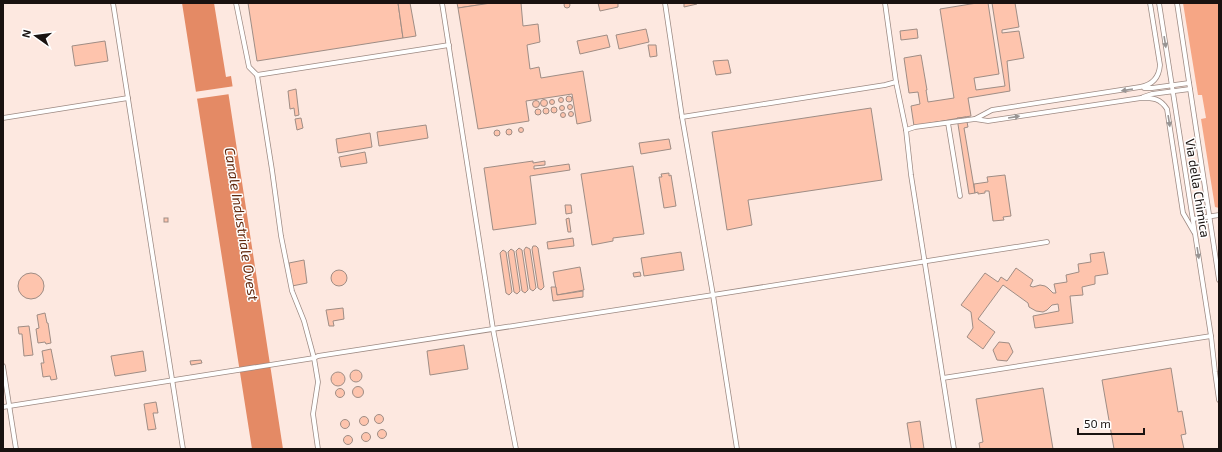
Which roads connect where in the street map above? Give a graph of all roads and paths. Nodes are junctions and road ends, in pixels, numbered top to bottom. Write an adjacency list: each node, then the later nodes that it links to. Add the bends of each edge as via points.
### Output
1 (113, 3): 17 (lane)
2 (236, 3): 10 (lane, via 250,67)
3 (442, 3): 9 (lane)
4 (665, 3): 19 (lane)
5 (885, 3): 11 (lane)
6 (1150, 3): 14 (lane, via 1160,71 1155,80)
7 (1159, 3): 13 (lane, Via della Chimica, one-way to 13)
8 (1177, 3): 12 (lane, Via della Chimica)
9 (449, 45): 10 (lane); 33 (lane)
10 (258, 75): 35 (lane, via 281,236 292,291 304,321)
11 (896, 82): 19 (lane); 23 (lane)
12 (1189, 82): 13 (lane); 15 (lane, Via della Chimica)
13 (1172, 85): 14 (lane); 16 (lane, Via della Chimica)
14 (1140, 88): 21 (lane, one-way to 21, via 992,110)
15 (1190, 89): 16 (lane); 26 (lane, Via della Chimica)
16 (1173, 91): 18 (lane); 27 (lane, Via della Chimica)
17 (128, 98): 20 (lane); 38 (lane)
18 (1141, 98): 21 (lane, one-way to 18, via 988,121); 28 (lane, one-way to 28, via 1158,100 1167,109 1183,214)
19 (682, 117): 32 (lane)
20 (3, 118)
21 (975, 119): 22 (lane)
22 (948, 123): 23 (lane); 24 (lane)
23 (906, 130): 30 (lane)
24 (960, 196)
25 (1219, 215): 26 (lane)
26 (1209, 217): 27 (lane); 31 (lane, Via della Chimica)
27 (1193, 219): 28 (lane, Via della Chimica)
28 (1195, 234): 34 (lane, Via della Chimica, one-way to 34)
29 (1047, 242): 30 (lane)
30 (924, 261): 32 (lane); 37 (lane)
31 (1219, 280)
32 (713, 295): 33 (lane); 46 (lane)
33 (493, 329): 35 (lane); 45 (lane)
34 (1211, 336): 37 (lane); 39 (lane, Via della Chimica)
35 (314, 358): 38 (lane); 44 (lane, via 318,382 313,414)
36 (3, 366): 40 (lane)
37 (943, 378): 47 (lane)
38 (172, 381): 40 (lane); 43 (lane)
39 (1219, 400)
40 (9, 406): 41 (lane); 42 (lane)
41 (3, 407)
42 (16, 449)
43 (183, 449)
44 (318, 449)
45 (516, 449)
46 (737, 449)
47 (954, 449)

